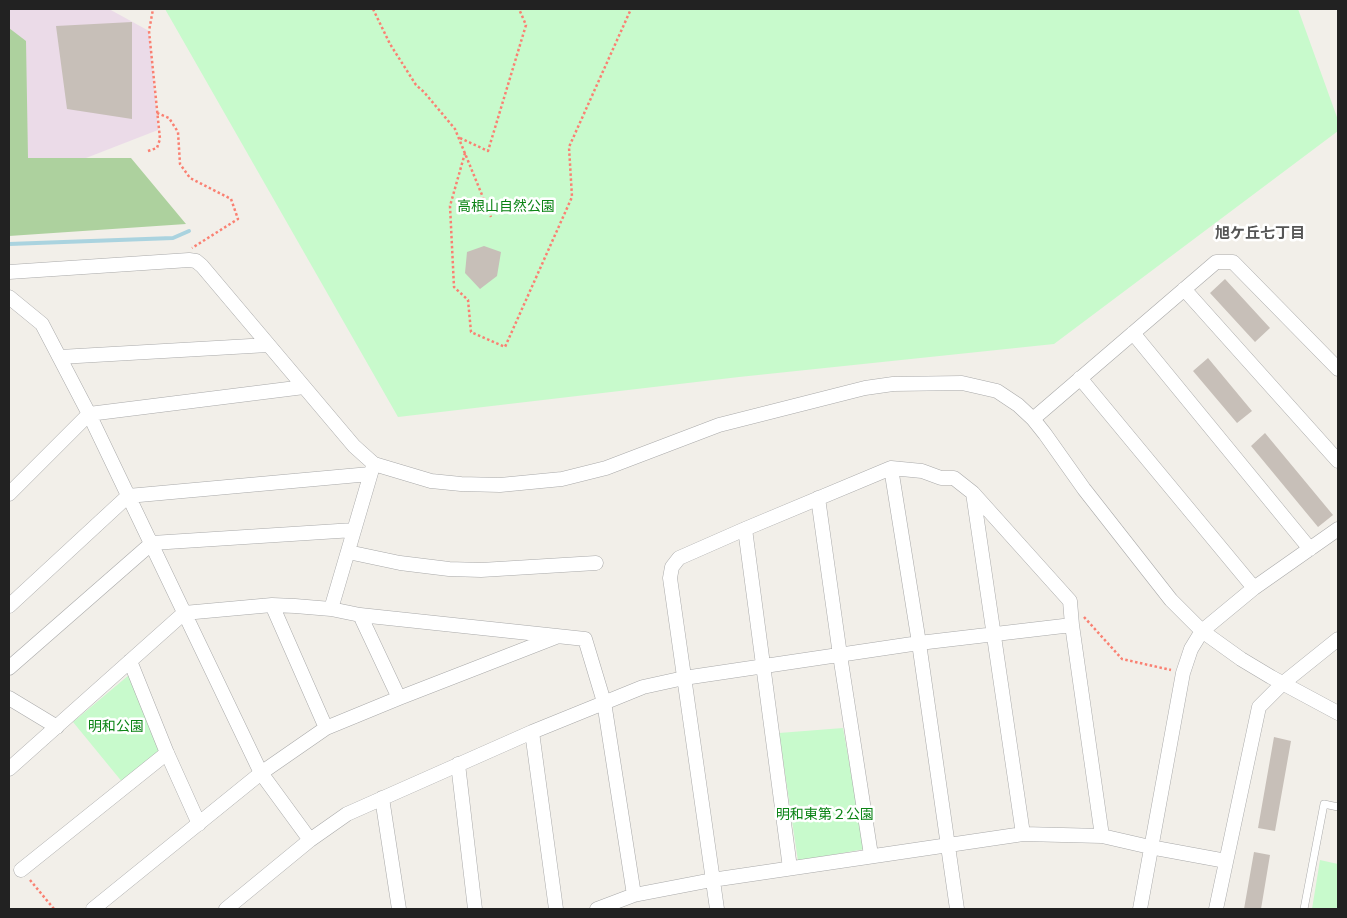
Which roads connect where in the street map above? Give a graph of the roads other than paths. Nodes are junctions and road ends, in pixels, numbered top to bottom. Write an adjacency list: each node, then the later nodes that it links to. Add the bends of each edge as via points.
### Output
1 (9, 272): 5 (street, via 189,260 202,266)
2 (1184, 289): 4 (street); 7 (street, via 1216,262 1233,262); 12 (street)
3 (9, 297): 6 (street, via 42,324)
4 (1133, 333): 8 (street); 23 (street)
5 (268, 345): 6 (street); 9 (street)
6 (60, 357): 10 (street)
7 (1338, 369)
8 (1080, 378): 11 (street); 26 (street)
9 (304, 387): 10 (street); 14 (street)
10 (89, 414): 16 (street); 17 (street)
11 (1033, 419): 14 (street, via 997,391 962,383 893,384 833,395 719,425 606,468 562,479 500,485 461,484); 33 (street, via 1171,600)
12 (1338, 462)
13 (891, 468): 15 (street, via 954,478); 18 (street); 37 (street)
14 (372, 469): 17 (street); 21 (street)
15 (973, 493): 32 (street, via 1070,601); 34 (street)
16 (9, 494)
17 (128, 496): 22 (street); 28 (street)
18 (818, 498): 19 (street); 38 (street)
19 (745, 529): 40 (street); 42 (street, via 679,558 672,567 670,578)
20 (1338, 529): 23 (street)
21 (354, 530): 22 (street); 24 (street)
22 (152, 544): 30 (street); 41 (street)
23 (1310, 549): 26 (street)
24 (348, 552): 25 (street, via 449,569); 29 (street)
25 (596, 564)
26 (1254, 588): 33 (street)
27 (272, 605): 29 (street); 30 (street); 49 (street)
28 (9, 606)
29 (331, 609): 31 (street)
30 (184, 613): 39 (street); 54 (street)
31 (360, 615): 35 (street); 45 (street)
32 (1072, 625): 34 (street); 59 (street)
33 (1202, 631): 43 (street); 62 (street, via 1190,649 1183,673)
34 (992, 635): 37 (street); 58 (street)
35 (559, 636): 45 (street); 46 (street, via 585,639)
36 (1338, 639): 43 (street)
37 (919, 643): 38 (street); 61 (street)
38 (840, 655): 40 (street); 63 (street)
39 (130, 662): 48 (street); 51 (street)
40 (762, 666): 42 (street); 65 (street)
41 (9, 668)
42 (684, 678): 46 (street, via 643,687); 67 (street)
43 (1282, 684): 47 (street); 64 (street, via 1259,707)
44 (9, 698): 48 (street)
45 (399, 698): 49 (street)
46 (604, 702): 50 (street); 68 (street)
47 (1338, 713)
48 (57, 727): 53 (street)
49 (326, 728): 54 (street)
50 (532, 732): 52 (street); 73 (street)
51 (167, 753): 57 (street); 66 (street)
52 (458, 764): 55 (street); 72 (street)
53 (9, 769)
54 (261, 773): 57 (street); 60 (street)
55 (382, 798): 60 (street, via 348,814); 71 (street)
56 (1338, 807): 79 (lane, via 1324,804)
57 (199, 824): 69 (street)
58 (1023, 834): 59 (street); 61 (street)
59 (1102, 836): 62 (street)
60 (310, 840): 70 (street)
61 (948, 845): 63 (street); 76 (street)
62 (1150, 847): 64 (street); 77 (street)
63 (871, 855): 65 (street)
64 (1226, 861): 78 (street)
65 (790, 868): 67 (street)
66 (21, 870)
67 (712, 880): 68 (street); 75 (street)
68 (634, 895): 74 (street)
69 (93, 909)
70 (226, 909)
71 (399, 909)
72 (475, 909)
73 (556, 909)
74 (597, 909)
75 (717, 909)
76 (957, 909)
77 (1140, 909)
78 (1216, 909)
79 (1304, 909)

